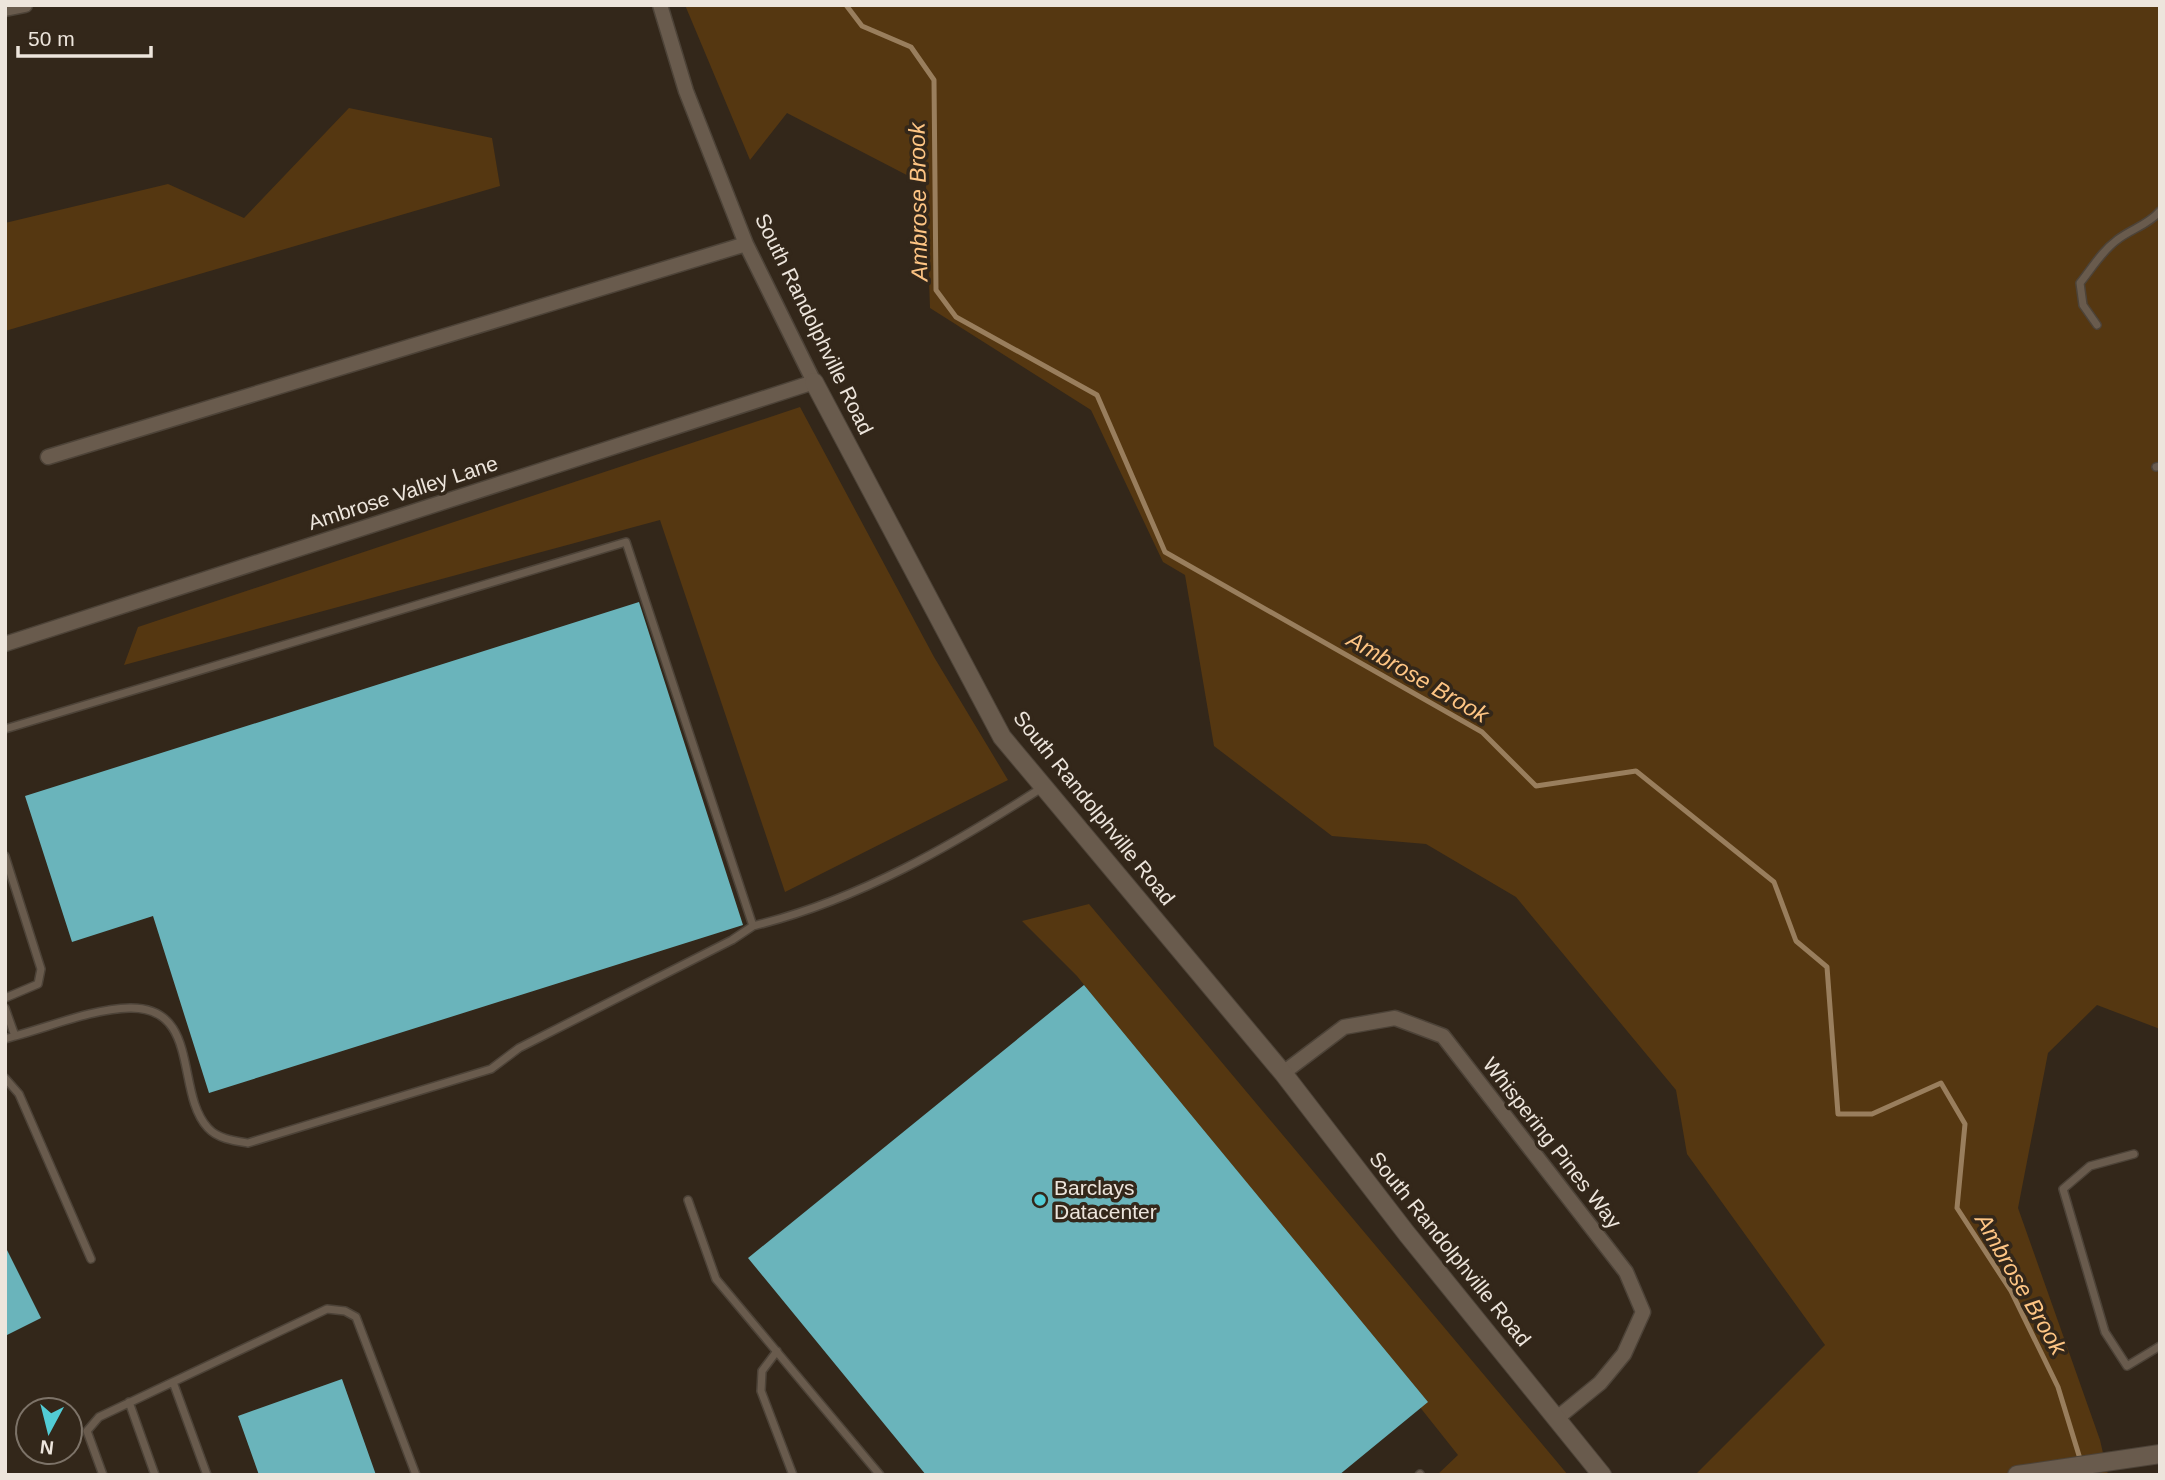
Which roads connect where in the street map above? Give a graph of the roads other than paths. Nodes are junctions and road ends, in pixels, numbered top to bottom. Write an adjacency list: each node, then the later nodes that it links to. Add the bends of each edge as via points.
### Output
1 (25, 5): 3 (street)
2 (660, 5): 5 (street, South Randolphville Road, via 686,91)
3 (5, 9)
4 (2160, 211): 6 (lane, via 2104,251 2080,283 2083,304)
5 (746, 244): 7 (street, South Randolphville Road); 8 (street)
6 (2097, 324)
7 (814, 382): 9 (street, Ambrose Valley Lane); 11 (street, South Randolphville Road, via 1002,737)
8 (48, 457)
9 (5, 644)
10 (5, 729): 13 (lane, via 626,542)
11 (1044, 786): 13 (lane, via 910,865 826,904); 18 (street, South Randolphville Road)
12 (5, 856): 14 (lane, via 41,969 38,984)
13 (753, 926): 16 (lane, via 519,1048 491,1069 248,1143 228,1140 208,1129 175,1029 155,1012 112,1010)
14 (5, 998)
15 (5, 1008): 16 (lane)
16 (15, 1036): 17 (lane)
17 (5, 1039)
18 (1283, 1073): 27 (street, South Randolphville Road); 27 (street, Whispering Pines Way, via 1344,1027 1395,1018 1443,1036 1626,1272 1643,1312 1624,1354 1600,1383)
19 (5, 1078): 22 (lane, via 19,1094)
20 (2134, 1154): 23 (lane, via 2090,1166 2063,1189 2105,1332 2127,1366)
21 (688, 1200): 24 (lane, via 716,1279)
22 (91, 1259)
23 (2160, 1346)
24 (777, 1351): 33 (lane, via 762,1371 761,1391); 34 (lane)
25 (173, 1382): 26 (lane); 31 (lane); 32 (lane, via 327,1310 345,1311 356,1317)
26 (129, 1402): 29 (lane, via 99,1417 88,1431); 30 (lane)
27 (1556, 1419): 35 (street, South Randolphville Road)
28 (2160, 1454): 36 (street)
29 (103, 1475)
30 (155, 1475)
31 (207, 1475)
32 (416, 1475)
33 (793, 1475)
34 (880, 1475)
35 (1602, 1475)
36 (2017, 1475)

